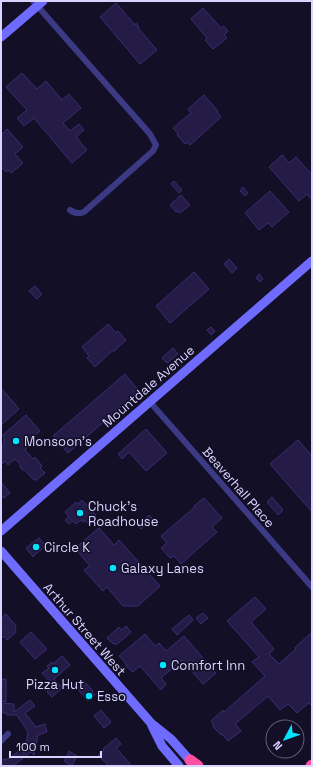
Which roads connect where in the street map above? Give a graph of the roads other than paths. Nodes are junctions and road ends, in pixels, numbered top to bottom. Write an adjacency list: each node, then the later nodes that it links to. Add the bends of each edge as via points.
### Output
1 (38, 3): 2 (street); 3 (street, via 150,134 156,145 153,151 84,212 76,214)
2 (1, 37)
3 (70, 210)
4 (312, 261): 5 (street, Mountdale Avenue)
5 (150, 402): 6 (street, Mountdale Avenue); 8 (street, Beaverhall Place)
6 (1, 531)
7 (1, 551): 9 (street, Arthur Street West)
8 (312, 587)
9 (151, 723): 12 (street, Arthur Street West, via 172,739); 13 (street, Arthur Street West, via 162,746)
10 (8, 734): 11 (street)
11 (1, 741)
12 (194, 764)
13 (179, 766)

